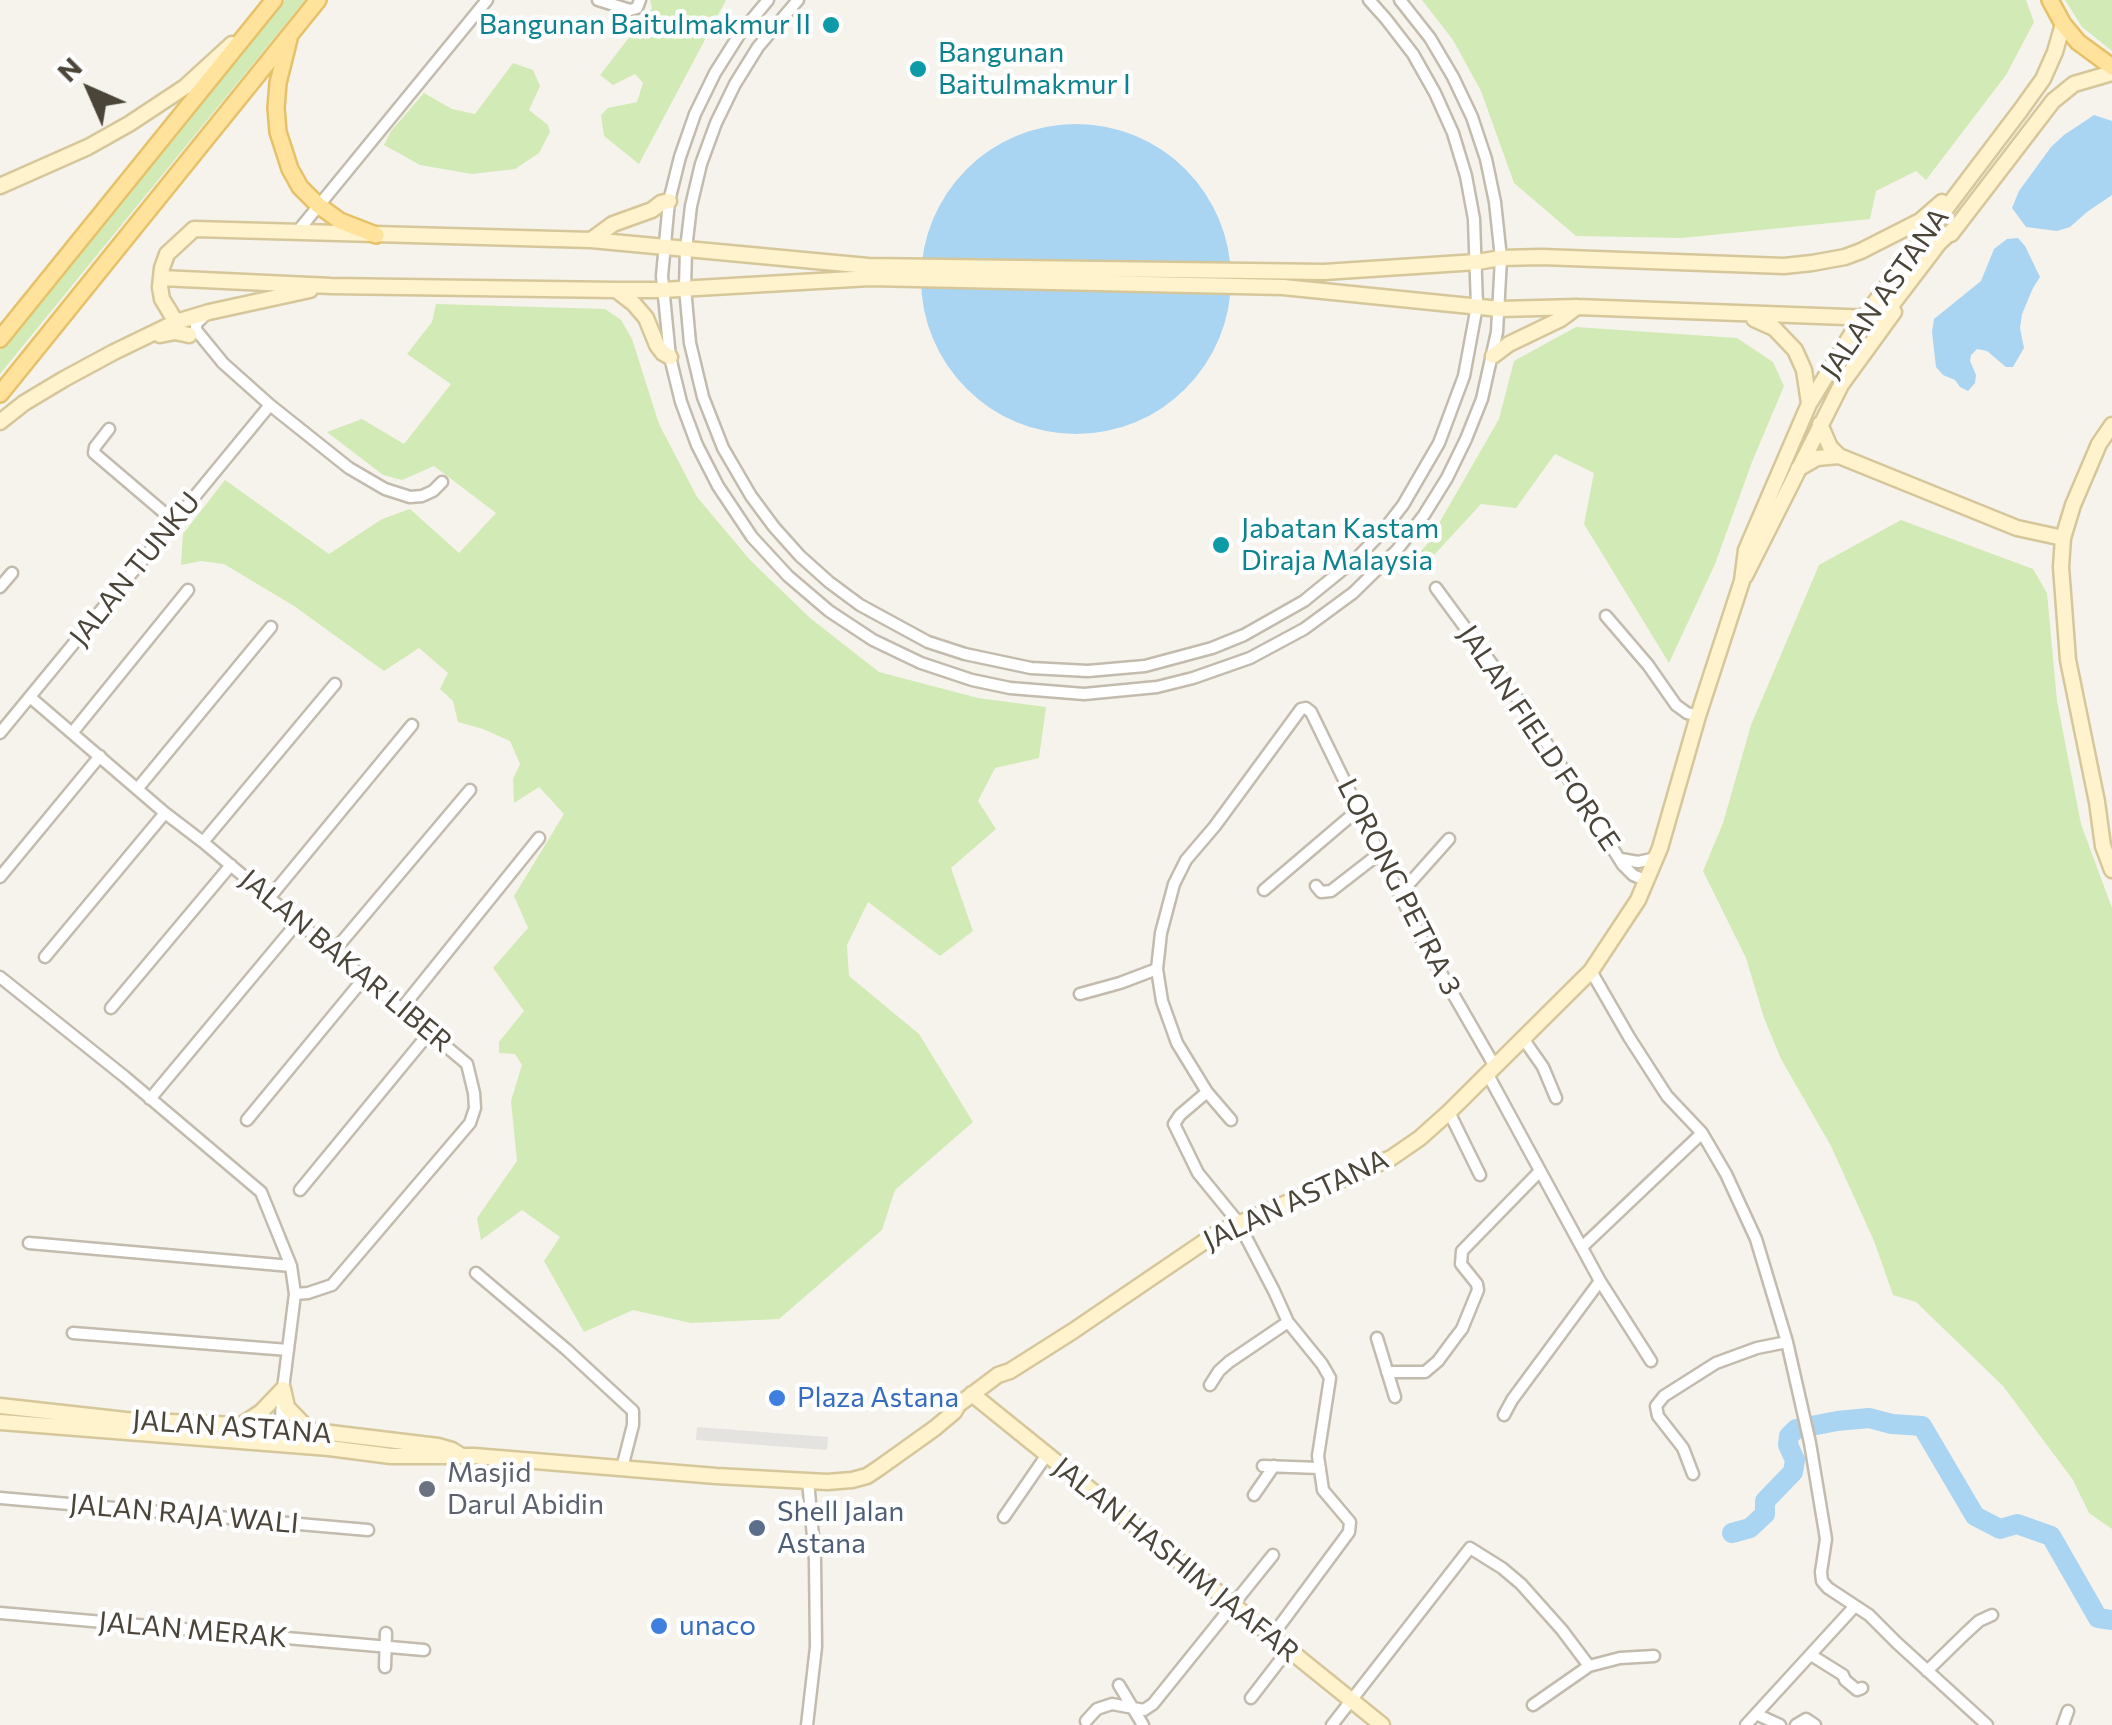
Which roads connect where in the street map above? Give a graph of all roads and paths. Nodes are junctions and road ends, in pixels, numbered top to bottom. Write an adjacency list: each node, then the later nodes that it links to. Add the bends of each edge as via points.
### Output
1 (318, 0): 12 (main road)
2 (488, 0): 17 (street)
3 (598, 0): 4 (street, via 630,10)
4 (640, 0)
5 (768, 0): 16 (street, via 715,73)
6 (798, 0): 23 (street, via 758,47 716,123 701,164)
7 (1369, 0): 25 (street, via 1413,54 1453,134 1466,176)
8 (1400, 0): 24 (street, via 1430,38 1472,117 1496,202)
9 (2050, 0): 11 (main road)
10 (269, 6): 15 (street, via 185,87 88,147); 42 (main road)
11 (2063, 24): 13 (main road); 14 (street, JALAN ASTANA, via 2043,79)
12 (290, 35): 17 (main road, via 278,83 278,132 290,169); 46 (main road)
13 (2112, 70): 18 (street, JALAN ASTANA, via 2074,84 2053,101)
14 (1965, 182): 24 (street, via 1899,234 1846,257 1812,263); 38 (street, JALAN ASTANA)
15 (0, 186)
16 (669, 200): 21 (street); 22 (street)
17 (318, 205): 19 (street); 20 (main road)
18 (1955, 228): 38 (street, via 1891,306); 50 (street, JALAN ASTANA)
19 (298, 231): 20 (street); 27 (street, via 194,229 167,254)
20 (376, 235): 21 (street)
21 (592, 240): 22 (street)
22 (663, 248): 23 (street); 32 (street)
23 (686, 248): 26 (street); 30 (street)
24 (1501, 258): 25 (street); 35 (street)
25 (1477, 262): 28 (street); 33 (street)
26 (869, 272): 28 (street); 30 (street)
27 (161, 278): 29 (street); 39 (street, via 162,300)
28 (1282, 279): 33 (street)
29 (330, 286): 31 (street); 36 (street)
30 (685, 288): 32 (street); 33 (street, via 703,397 724,448 751,496 800,556 860,605 928,642 1002,664 1060,671 1146,666 1212,648 1275,619 1332,580 1392,518 1439,443 1464,376)
31 (616, 290): 32 (street); 44 (street, via 646,318)
32 (662, 290): 44 (street)
33 (1476, 306): 35 (street)
34 (1577, 307): 35 (street); 37 (street); 43 (street)
35 (1500, 308): 43 (street)
36 (209, 312): 39 (street); 45 (street, via 196,330)
37 (1736, 314): 38 (street); 47 (street, via 1763,321 1795,350)
38 (1862, 318): 47 (street, JALAN ASTANA)
39 (176, 322): 40 (street); 41 (street)
40 (154, 334): 41 (street); 49 (street, via 64,379)
41 (189, 336): 45 (street)
42 (0, 339)
43 (1492, 356): 44 (street, via 1472,426 1447,478 1397,550 1353,592 1250,658 1157,687 1084,694 972,680 921,663 828,611 752,537 718,486 697,445)
44 (670, 357)
45 (224, 363): 48 (street)
46 (0, 394)
47 (1809, 404): 59 (street, JALAN ASTANA, via 1746,550)
48 (270, 405): 55 (street, via 386,489 422,496); 56 (street, JALAN TUNKU)
49 (0, 422)
50 (1820, 424): 53 (street); 54 (street, JALAN ASTANA)
51 (2112, 425): 57 (street)
52 (109, 429): 56 (street, via 94,454)
53 (1839, 456): 54 (street); 57 (street, via 2017,528)
54 (1798, 469): 59 (street, JALAN ASTANA)
55 (442, 482)
56 (175, 522): 66 (street, JALAN TUNKU)
57 (2063, 538): 83 (street, via 2068,660)
58 (12, 572): 60 (street)
59 (1742, 580): 67 (street, JALAN ASTANA)
60 (0, 587)
61 (1436, 588): 81 (street, JALAN FIELD FORCE, via 1525,708)
62 (188, 590): 69 (street)
63 (1606, 616): 67 (street, via 1676,705)
64 (271, 626): 72 (street)
65 (336, 684): 78 (street)
66 (30, 697): 69 (street, JALAN BAKAR LIBER); 70 (street, JALAN TUNKU)
67 (1698, 716): 80 (street, JALAN ASTANA)
68 (412, 725): 89 (street)
69 (72, 732): 71 (street, JALAN BAKAR LIBER)
70 (0, 733)
71 (100, 756): 72 (street, JALAN BAKAR LIBER); 84 (street)
72 (138, 788): 75 (street, JALAN BAKAR LIBER)
73 (470, 790): 91 (street)
74 (1359, 809): 79 (street, LORONG PETRA 3); 87 (street); 93 (street, LORONG PETRA 3, via 1311,712 1301,709 1186,860 1174,884)
75 (165, 813): 78 (street, JALAN BAKAR LIBER); 92 (street)
76 (539, 838): 99 (street)
77 (1449, 839): 88 (street)
78 (203, 842): 82 (street, JALAN BAKAR LIBER)
79 (1380, 853): 86 (street, via 1331,891); 88 (street, LORONG PETRA 3)
80 (1656, 858): 81 (street); 85 (street, JALAN ASTANA)
81 (1620, 859): 85 (street, JALAN FIELD FORCE)
82 (232, 866): 89 (street, JALAN BAKAR LIBER); 98 (street)
83 (2112, 870)
84 (0, 877)
85 (1647, 881): 94 (street, JALAN ASTANA)
86 (1316, 886)
87 (1264, 890)
88 (1400, 894): 102 (street, LORONG PETRA 3)
89 (270, 898): 90 (street, JALAN BAKAR LIBER)
90 (297, 923): 91 (street, JALAN BAKAR LIBER); 105 (street)
91 (334, 951): 96 (street, JALAN BAKAR LIBER)
92 (45, 957)
93 (1158, 969): 97 (street); 103 (street, via 1177,1042)
94 (1592, 970): 101 (street, JALAN ASTANA); 109 (street, via 1667,1096)
95 (0, 977): 105 (street)
96 (365, 977): 99 (street, JALAN BAKAR LIBER); 107 (street)
97 (1080, 994)
98 (110, 1008)
99 (402, 1008): 100 (street, JALAN BAKAR LIBER)
100 (430, 1032): 112 (street); 119 (street, JALAN BAKAR LIBER, via 467,1064 475,1108 470,1124 332,1285)
101 (1522, 1037): 102 (street, JALAN ASTANA); 104 (street)
102 (1490, 1069): 106 (street, JALAN ASTANA); 110 (street, LORONG PETRA 3)
103 (1208, 1092): 108 (street); 113 (street, via 1174,1124 1198,1173)
104 (1556, 1098)
105 (150, 1099): 116 (street, via 261,1192)
106 (1448, 1112): 111 (street); 113 (street, JALAN ASTANA, via 1391,1158)
107 (247, 1120)
108 (1231, 1120)
109 (1702, 1133): 115 (street); 123 (street, via 1756,1239)
110 (1540, 1172): 115 (street, LORONG PETRA 3); 126 (street, via 1462,1251 1461,1264 1478,1290 1446,1350 1425,1372)
111 (1480, 1175)
112 (300, 1190)
113 (1238, 1222): 120 (street); 129 (street, JALAN ASTANA, via 998,1375)
114 (29, 1243): 116 (street)
115 (1582, 1247): 118 (street, LORONG PETRA 3)
116 (291, 1266): 119 (street)
117 (476, 1273): 140 (street, via 633,1411)
118 (1600, 1281): 125 (street, LORONG PETRA 3); 132 (street)
119 (295, 1294): 124 (street)
120 (1288, 1322): 127 (street, via 1229,1362); 141 (street, via 1330,1378)
121 (73, 1333): 124 (street)
122 (1377, 1338): 126 (street)
123 (1787, 1342): 142 (street, via 1716,1363 1656,1406); 150 (street, via 1826,1539 1822,1581)
124 (288, 1350): 128 (street)
125 (1650, 1361)
126 (1386, 1372): 130 (street)
127 (1210, 1385)
128 (283, 1389): 134 (street); 135 (street); 136 (street, via 287,1407)
129 (974, 1397): 139 (street, JALAN HASHIM JAAFAR); 143 (street, JALAN ASTANA, via 866,1476)
130 (1395, 1397)
131 (0, 1406): 134 (street, JALAN ASTANA)
132 (1504, 1415)
133 (0, 1423): 137 (street, JALAN ASTANA)
134 (238, 1426): 135 (street, JALAN ASTANA)
135 (281, 1427): 136 (street, JALAN ASTANA); 137 (street)
136 (310, 1430): 138 (street, JALAN ASTANA, via 438,1446)
137 (280, 1445): 138 (street, JALAN ASTANA)
138 (462, 1456): 140 (street, JALAN ASTANA)
139 (1046, 1456): 146 (street); 149 (street, JALAN HASHIM JAAFAR)
140 (622, 1468): 143 (street, JALAN ASTANA)
141 (1320, 1468): 144 (street, via 1268,1466); 154 (street, via 1323,1490 1350,1522 1348,1532)
142 (1693, 1474)
143 (808, 1480): 173 (street, via 816,1646)
144 (1254, 1496)
145 (0, 1498): 147 (street, JALAN RAJA WALI)
146 (1004, 1518)
147 (368, 1530)
148 (1273, 1555): 149 (street)
149 (1233, 1604): 154 (street, JALAN HASHIM JAAFAR); 168 (street, via 1152,1704)
150 (1855, 1606): 158 (street); 162 (street)
151 (0, 1612): 155 (street, JALAN MERAK)
152 (1992, 1615): 162 (street)
153 (386, 1633): 155 (street)
154 (1272, 1636): 157 (street, JALAN HASHIM JAAFAR)
155 (386, 1647): 156 (street, JALAN MERAK); 161 (street)
156 (424, 1650)
157 (1288, 1650): 165 (street); 166 (street, JALAN HASHIM JAAFAR)
158 (1812, 1655): 164 (street); 170 (street)
159 (1654, 1656): 160 (street)
160 (1589, 1666): 166 (street, via 1521,1584 1470,1548); 167 (street)
161 (385, 1667)
162 (1926, 1671): 172 (street)
163 (1119, 1685): 168 (street)
164 (1862, 1688)
165 (1251, 1698)
166 (1352, 1702): 175 (street); 176 (street, JALAN HASHIM JAAFAR)
167 (1533, 1704)
168 (1133, 1708): 171 (street, via 1112,1704); 174 (street)
169 (2068, 1711): 181 (street)
170 (1756, 1714): 177 (street); 178 (street)
171 (1086, 1722)
172 (1980, 1723)
173 (807, 1725)
174 (1143, 1725)
175 (1332, 1725)
176 (1382, 1725)
177 (1746, 1725)
178 (1780, 1725)
179 (1796, 1725): 180 (street, via 1806,1719)
180 (1815, 1725)
181 (2063, 1725)

